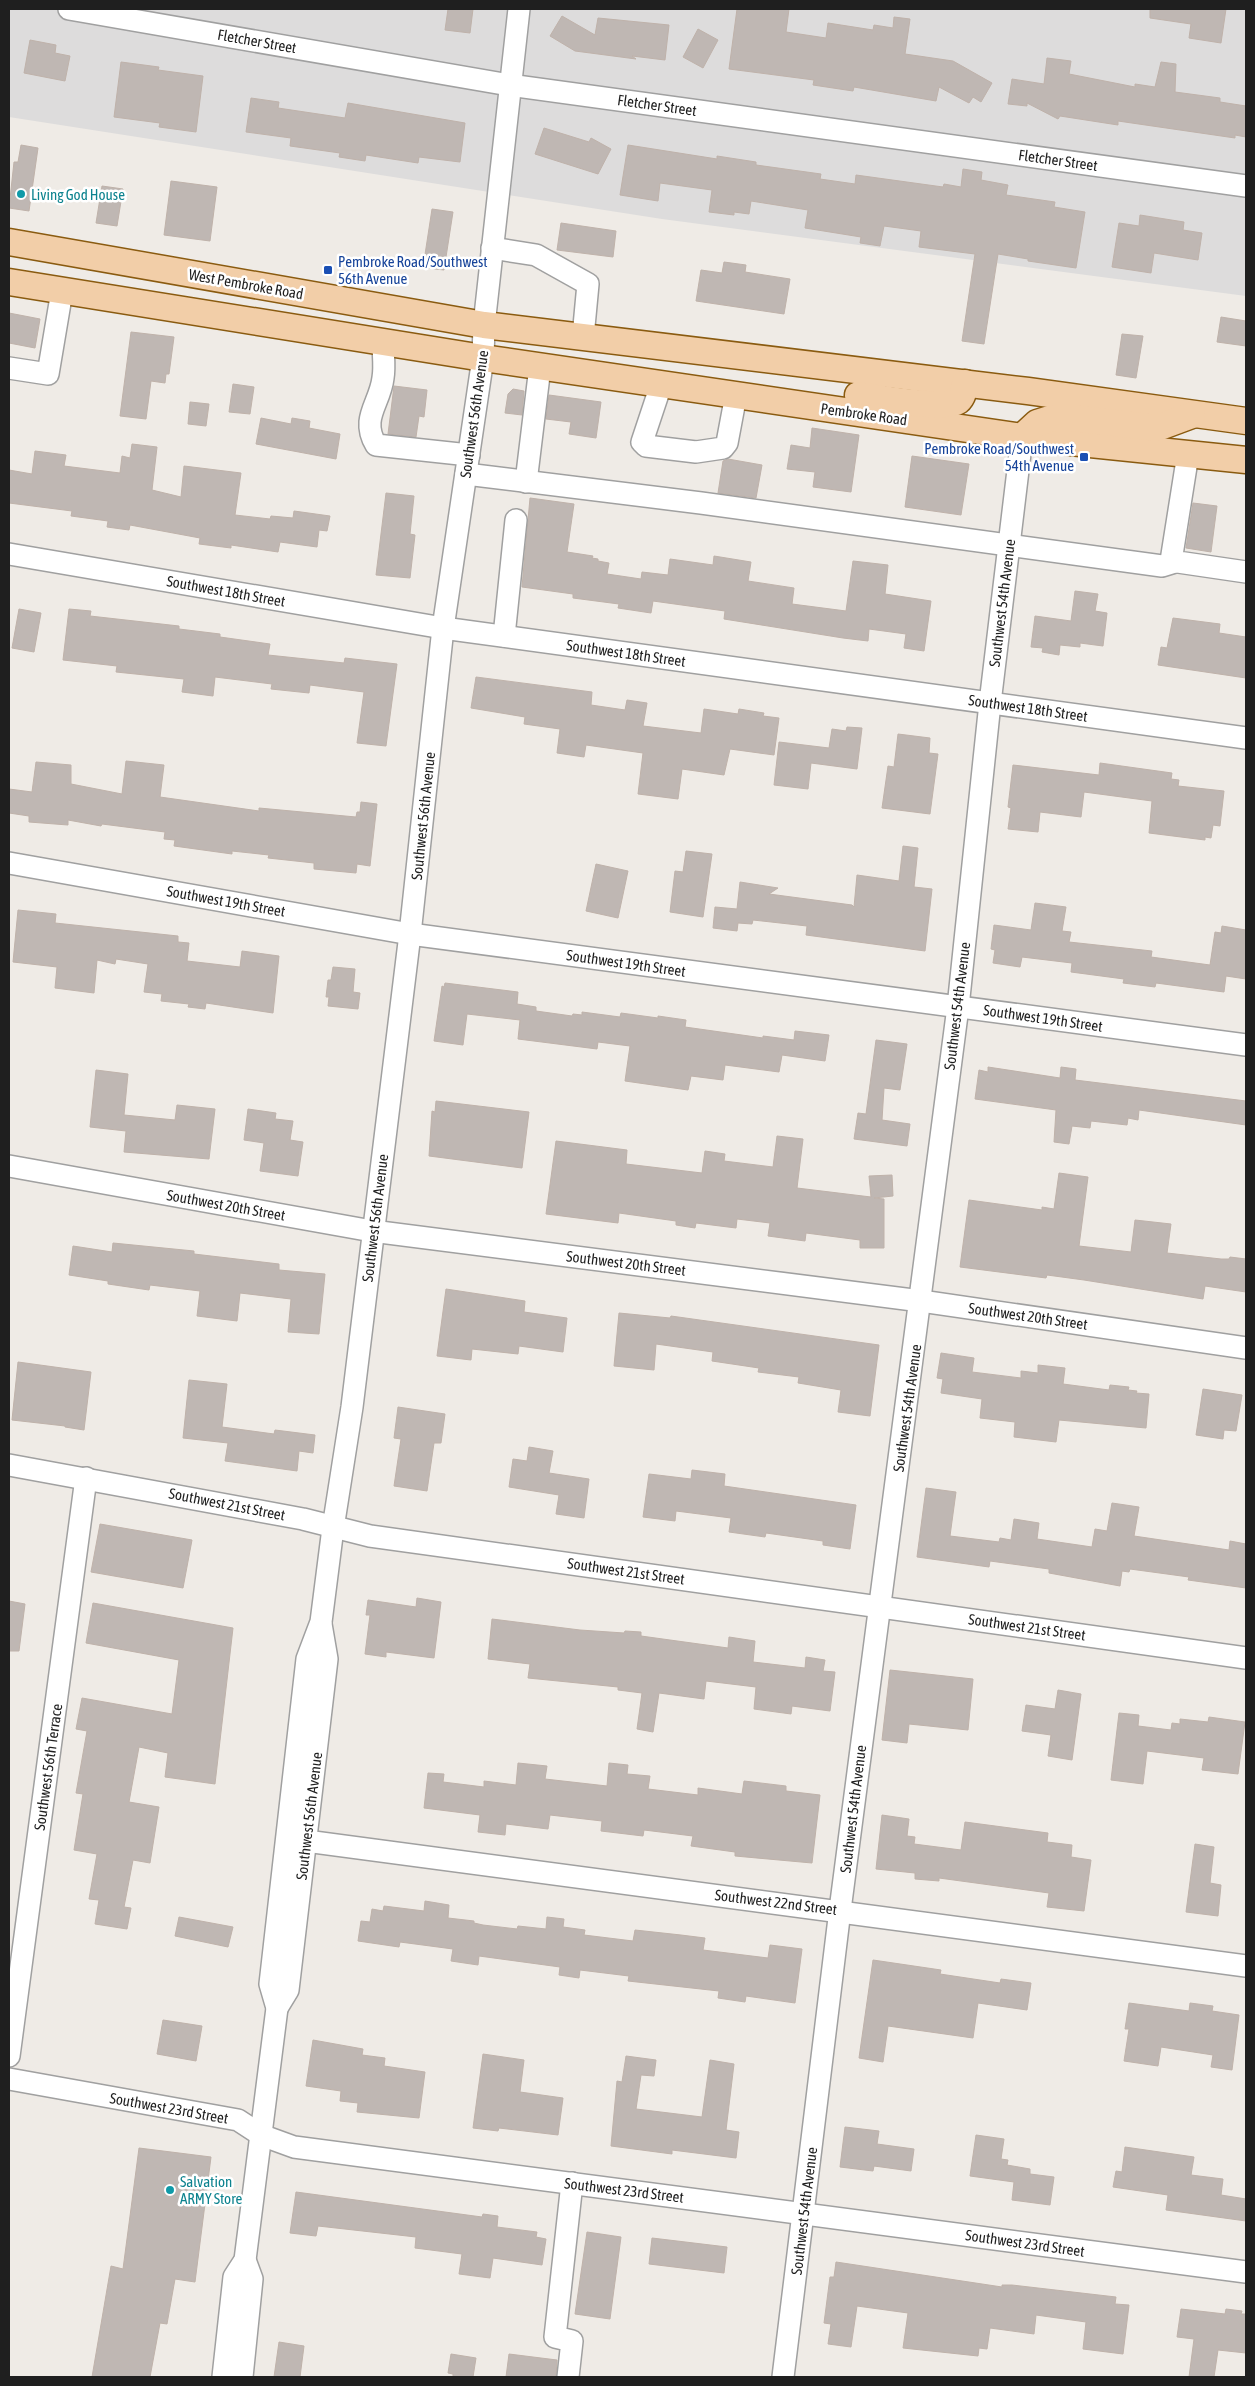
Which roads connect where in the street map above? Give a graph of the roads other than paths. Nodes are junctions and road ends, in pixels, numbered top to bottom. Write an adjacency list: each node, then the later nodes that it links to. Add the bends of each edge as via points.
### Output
1 (69, 9): 3 (street, Fletcher Street)
2 (518, 9): 3 (street, Southwest 56th Avenue)
3 (509, 85): 4 (street, Fletcher Street); 6 (street, Southwest 56th Avenue)
4 (1246, 186)
5 (9, 242): 7 (main road, West Pembroke Road)
6 (492, 248): 11 (street, Southwest 56th Avenue); 12 (street, via 536,255 588,284)
7 (74, 255): 8 (main road, via 38,261); 11 (main road, West Pembroke Road)
8 (9, 257)
9 (9, 282): 10 (main road)
10 (62, 291): 13 (main road); 16 (street, via 48,374)
11 (484, 325): 12 (main road); 14 (street, Southwest 56th Avenue)
12 (582, 337): 17 (main road)
13 (383, 342): 14 (main road); 26 (street, via 384,377 371,410 370,434 376,445)
14 (483, 358): 15 (main road, Pembroke Road); 26 (street, Southwest 56th Avenue)
15 (540, 367): 18 (main road, Pembroke Road); 27 (street)
16 (9, 368)
17 (965, 383): 20 (main road, via 961,398 952,404 846,394); 21 (main road)
18 (661, 385): 19 (main road, Pembroke Road); 19 (street, via 642,442 646,446 696,452 723,448 727,443)
19 (736, 395): 20 (main road, Pembroke Road)
20 (815, 407): 23 (main road, Pembroke Road)
21 (1196, 414): 22 (main road); 23 (main road, via 1158,428 1053,418 1037,423)
22 (1246, 421)
23 (1022, 437): 24 (main road, Pembroke Road); 29 (street, Southwest 54th Avenue)
24 (1188, 454): 25 (main road, Pembroke Road); 31 (street, via 1171,561)
25 (1246, 460)
26 (467, 464): 27 (street); 33 (street, Southwest 56th Avenue)
27 (526, 482): 29 (street)
28 (516, 520): 34 (street)
29 (1009, 546): 31 (street, via 1162,566); 35 (street, Southwest 54th Avenue)
30 (9, 554): 33 (street, Southwest 18th Street)
31 (1175, 562): 32 (street)
32 (1246, 572)
33 (443, 628): 34 (street, Southwest 18th Street); 38 (street, Southwest 56th Avenue)
34 (504, 636): 35 (street, Southwest 18th Street)
35 (990, 703): 36 (street, Southwest 18th Street); 39 (street, Southwest 54th Avenue)
36 (1246, 738)
37 (9, 863): 38 (street, Southwest 19th Street)
38 (410, 934): 39 (street, Southwest 19th Street); 42 (street, Southwest 56th Avenue)
39 (958, 1007): 40 (street, Southwest 19th Street); 43 (street, Southwest 54th Avenue)
40 (1246, 1045)
41 (9, 1166): 42 (street, Southwest 20th Street)
42 (372, 1231): 43 (street, Southwest 20th Street); 47 (street, Southwest 56th Avenue, via 352,1407)
43 (921, 1301): 44 (street, Southwest 20th Street); 48 (street, Southwest 54th Avenue)
44 (1246, 1348)
45 (9, 1465): 46 (street, Southwest 21st Street)
46 (86, 1478): 47 (street, Southwest 21st Street, via 303,1519); 55 (street, Southwest 56th Terrace)
47 (333, 1528): 48 (street, Southwest 21st Street, via 370,1536); 49 (street, Southwest 56th Avenue)
48 (880, 1606): 50 (street, Southwest 21st Street); 52 (street, Southwest 54th Avenue)
49 (321, 1622): 51 (street, Southwest 56th Avenue, via 326,1659); 54 (street, Southwest 56th Avenue, via 306,1659 270,1984)
50 (1246, 1658)
51 (306, 1841): 52 (street, Southwest 22nd Street); 54 (street, Southwest 56th Avenue, via 288,1990)
52 (840, 1910): 53 (street, Southwest 22nd Street); 59 (street, Southwest 54th Avenue)
53 (1246, 1966)
54 (277, 2008): 57 (street, Southwest 56th Avenue)
55 (9, 2056)
56 (9, 2079): 57 (street, Southwest 23rd Street, via 238,2120)
57 (261, 2135): 58 (street, Southwest 23rd Street, via 294,2147); 60 (street, Southwest 56th Avenue)
58 (572, 2183): 59 (street, Southwest 23rd Street); 64 (street, via 555,2337 572,2341)
59 (804, 2214): 61 (street, Southwest 23rd Street); 65 (street, Southwest 54th Avenue)
60 (245, 2260): 62 (street, Southwest 56th Avenue, via 234,2277); 63 (street, Southwest 56th Avenue, via 252,2279)
61 (1246, 2272)
62 (223, 2377)
63 (242, 2377)
64 (568, 2377)
65 (783, 2377)

